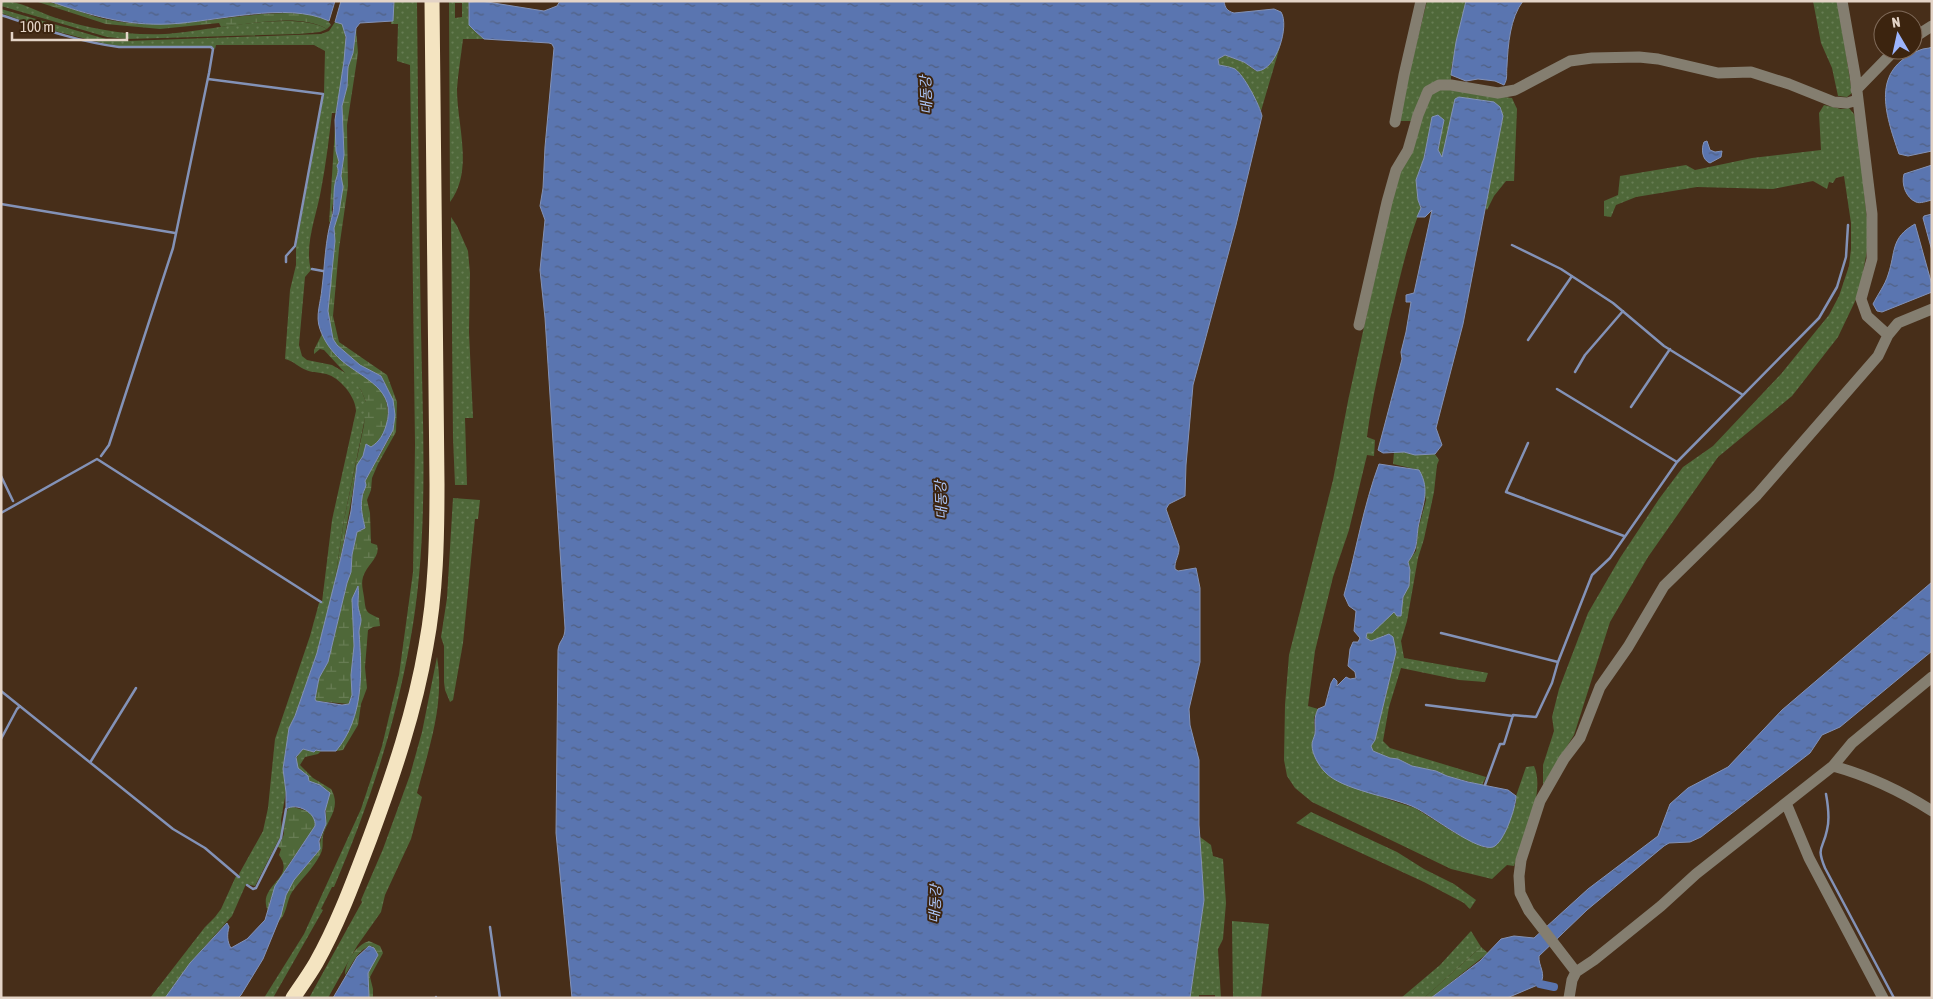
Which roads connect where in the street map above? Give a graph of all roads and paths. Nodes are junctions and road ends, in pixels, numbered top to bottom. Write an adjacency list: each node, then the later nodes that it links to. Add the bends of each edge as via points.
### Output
1 (432, 1): 15 (highway, via 438,484 435,563 426,646 404,739 380,811 333,928)
2 (1421, 1): 6 (street)
3 (1842, 1): 5 (street)
4 (1887, 60): 5 (street)
5 (1857, 95): 8 (street, via 1847,103 1834,102 1751,72 1718,72 1639,57 1570,61 1515,90 1498,93 1451,84 1439,85 1428,91 1408,150 1396,170); 9 (street, via 1872,214 1872,259 1861,299 1867,316)
6 (1395, 122)
7 (1932, 309): 9 (street, via 1898,323)
8 (1359, 325)
9 (1888, 335): 14 (street, via 1878,356 1757,495 1664,586 1600,687 1580,738 1540,801 1521,860 1520,893 1529,911)
10 (1932, 677): 11 (street, via 1852,743)
11 (1833, 766): 12 (street); 13 (street, via 1909,796)
12 (1786, 803): 14 (street); 17 (street, via 1809,858)
13 (1932, 811)
14 (1576, 972): 16 (street)
15 (293, 998)
16 (1569, 998)
17 (1883, 998)

